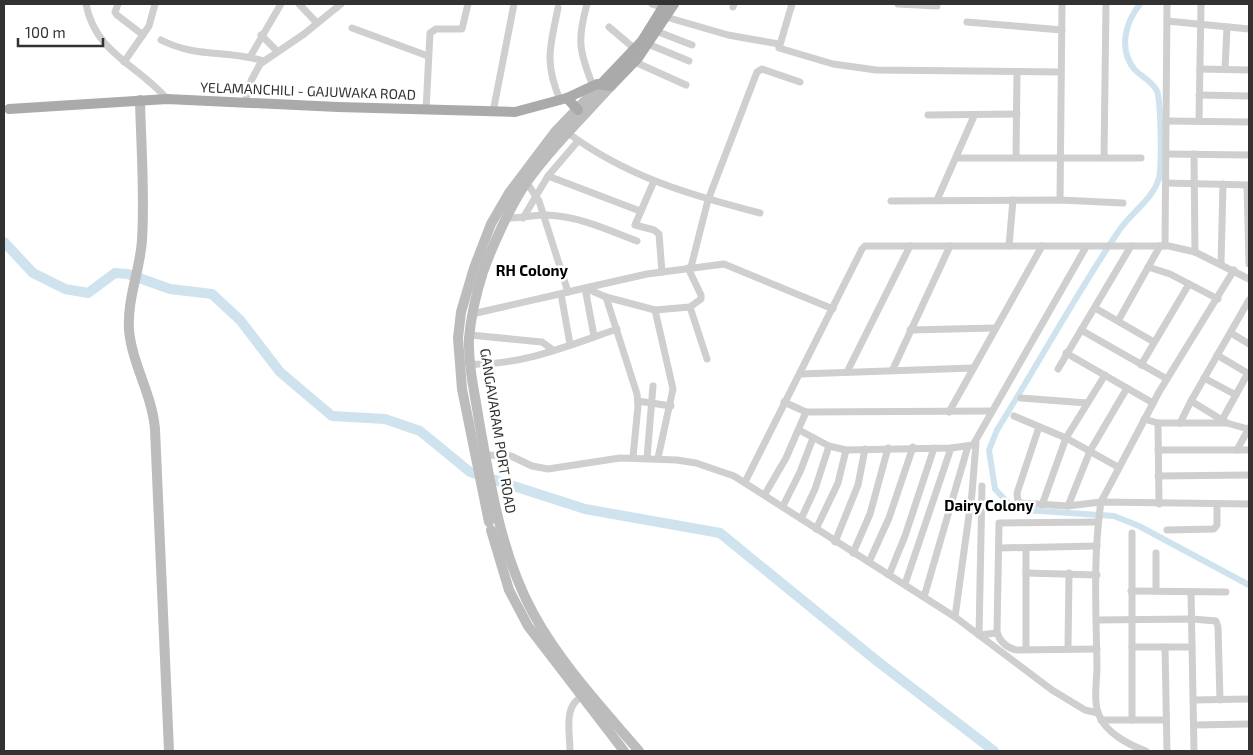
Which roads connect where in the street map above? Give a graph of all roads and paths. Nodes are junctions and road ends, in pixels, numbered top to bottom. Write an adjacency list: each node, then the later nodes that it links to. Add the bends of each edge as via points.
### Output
1 (86, 4): 44 (street, via 98,37)
2 (118, 4): 32 (street, via 116,16)
3 (155, 4): 32 (street, via 152,20)
4 (281, 4): 33 (street)
5 (299, 4): 24 (street)
6 (341, 4): 24 (street)
7 (468, 4): 40 (street, via 462,29 436,29 430,33)
8 (514, 4): 63 (street)
9 (587, 4): 52 (street, via 581,27 581,56)
10 (652, 4): 21 (street)
11 (674, 4): 21 (main road, YELAMANCHILI - GAJUWAKA ROAD)
12 (792, 4): 36 (street)
13 (898, 4): 18 (street)
14 (1062, 4): 30 (street)
15 (1106, 4): 78 (street)
16 (1167, 4): 22 (street)
17 (1201, 4): 25 (street)
18 (918, 5): 19 (street)
19 (937, 6)
20 (558, 8): 57 (street, via 548,59 550,74)
21 (665, 9): 31 (main road, YELAMANCHILI - GAJUWAKA ROAD); 36 (street, via 728,35); 38 (main road, YELAMANCHILI - GAJUWAKA ROAD)
22 (1167, 21): 25 (street); 67 (street)
23 (967, 22): 30 (street)
24 (317, 23): 39 (street)
25 (1201, 24): 27 (street); 46 (street)
26 (609, 27): 38 (street)
27 (1226, 27): 29 (street); 47 (street)
28 (352, 28): 40 (street)
29 (1249, 29)
30 (1062, 30): 50 (street)
31 (656, 31): 35 (main road, YELAMANCHILI - GAJUWAKA ROAD); 37 (street)
32 (143, 35): 44 (street)
33 (261, 35): 39 (street); 41 (street)
34 (161, 40): 41 (street, via 194,53)
35 (648, 44): 43 (street); 45 (main road, YELAMANCHILI - GAJUWAKA ROAD)
36 (779, 44): 49 (street, via 782,51 862,68)
37 (692, 45)
38 (635, 49): 52 (main road, YELAMANCHILI - GAJUWAKA ROAD)
39 (277, 51): 42 (street)
40 (428, 56): 61 (street)
41 (250, 57): 42 (street)
42 (264, 60): 59 (street, via 255,71)
43 (689, 61)
44 (124, 62): 56 (street, via 150,81)
45 (635, 62): 52 (main road, YELAMANCHILI - GAJUWAKA ROAD); 53 (street)
46 (1200, 69): 47 (street); 54 (street)
47 (1225, 69): 48 (street)
48 (1249, 70)
49 (1017, 72): 50 (street); 64 (street)
50 (1060, 72): 77 (street)
51 (800, 82): 88 (street, via 762,69 757,72)
52 (602, 85): 57 (main road, YELAMANCHILI - GAJUWAKA ROAD); 62 (street, GANGAVARAM PORT ROAD); 70 (street, GANGAVARAM PORT ROAD)
53 (686, 85)
54 (1199, 95): 55 (street); 68 (street)
55 (1249, 96)
56 (167, 99): 58 (main road, YELAMANCHILI - GAJUWAKA ROAD); 59 (main road, YELAMANCHILI - GAJUWAKA ROAD)
57 (563, 99): 62 (main road); 63 (main road, YELAMANCHILI - GAJUWAKA ROAD, via 515,112)
58 (140, 100): 60 (main road, YELAMANCHILI - GAJUWAKA ROAD); 253 (street, via 143,200 140,256 131,289 130,333 155,429)
59 (245, 102): 61 (main road, YELAMANCHILI - GAJUWAKA ROAD)
60 (9, 108)
61 (426, 110): 63 (main road, YELAMANCHILI - GAJUWAKA ROAD)
62 (578, 110): 101 (street, GANGAVARAM PORT ROAD, via 555,132 514,184)
63 (493, 112)
64 (1017, 114): 66 (street); 76 (street)
65 (928, 115): 66 (street)
66 (974, 116): 75 (street)
67 (1166, 121): 68 (street); 72 (street)
68 (1199, 121): 69 (street)
69 (1249, 122)
70 (568, 133): 71 (street); 82 (street, GANGAVARAM PORT ROAD)
71 (578, 141): 80 (street); 81 (street)
72 (1166, 154): 73 (street); 83 (street)
73 (1194, 154): 74 (street); 84 (street)
74 (1249, 155)
75 (957, 158): 76 (street); 89 (street)
76 (1016, 158): 77 (street)
77 (1059, 158): 78 (street); 91 (street)
78 (1104, 158): 79 (street)
79 (1141, 158)
80 (548, 176): 87 (street); 95 (street)
81 (654, 182): 88 (street); 95 (street)
82 (526, 183): 87 (street); 98 (street, GANGAVARAM PORT ROAD)
83 (1166, 183): 84 (street); 109 (street)
84 (1196, 184): 85 (street); 111 (street)
85 (1224, 184): 86 (street); 112 (street)
86 (1248, 185): 94 (street)
87 (536, 194): 97 (street); 99 (street)
88 (708, 200): 96 (street); 115 (street)
89 (937, 200): 90 (street); 92 (street)
90 (1013, 200): 91 (street); 106 (street)
91 (1060, 200): 93 (street)
92 (891, 201)
93 (1124, 203)
94 (1248, 210): 100 (street)
95 (640, 211): 117 (street, via 635,226 659,234)
96 (760, 212)
97 (545, 215): 99 (street); 102 (street, via 586,222); 121 (street)
98 (508, 218): 99 (street); 103 (street, GANGAVARAM PORT ROAD)
99 (523, 218)
100 (1248, 234): 113 (street)
101 (485, 240): 103 (street); 194 (street, GANGAVARAM PORT ROAD, via 466,291 458,328 462,389)
102 (637, 241)
103 (495, 245): 129 (street, GANGAVARAM PORT ROAD, via 484,270)
104 (910, 246): 105 (street); 127 (street, via 865,246); 150 (street)
105 (950, 246): 106 (street); 133 (street)
106 (1009, 246): 107 (street)
107 (1042, 246): 110 (street); 132 (street)
108 (1131, 246): 109 (street); 110 (street); 126 (street)
109 (1163, 246): 111 (street); 114 (street)
110 (1086, 247): 167 (street)
111 (1195, 252): 112 (street)
112 (1221, 264): 116 (street)
113 (1249, 264): 118 (street)
114 (1148, 267): 119 (street); 130 (street)
115 (690, 268): 117 (street); 125 (street, via 702,295); 127 (street, via 724,264)
116 (1234, 270): 118 (street); 123 (street)
117 (662, 272): 120 (street)
118 (1247, 278)
119 (1189, 284): 123 (street); 138 (street)
120 (585, 288): 121 (street); 122 (street); 137 (street)
121 (564, 293): 129 (street); 139 (street)
122 (606, 297): 128 (street); 131 (street)
123 (1218, 298): 155 (street)
124 (1249, 300): 135 (street)
125 (690, 306): 128 (street); 144 (street)
126 (1095, 308): 130 (street); 134 (street)
127 (833, 309): 152 (street)
128 (656, 310): 166 (street, via 672,380)
129 (472, 314): 136 (street, GANGAVARAM PORT ROAD)
130 (1118, 321): 138 (street)
131 (617, 328): 137 (street); 160 (street)
132 (995, 328): 133 (street); 147 (street)
133 (910, 330): 149 (street)
134 (1081, 330): 142 (street); 146 (street)
135 (1231, 333): 140 (street); 143 (street)
136 (477, 336): 141 (street, via 542,342); 145 (street, GANGAVARAM PORT ROAD)
137 (594, 336): 139 (street)
138 (1154, 342): 146 (street)
139 (570, 344): 141 (street)
140 (1249, 344)
141 (553, 350): 145 (street, via 512,362)
142 (1066, 353): 148 (street); 153 (street)
143 (1217, 355): 151 (street); 154 (street)
144 (707, 359)
145 (477, 364): 194 (street, GANGAVARAM PORT ROAD)
146 (1141, 365): 155 (street)
147 (973, 368): 149 (street); 169 (street)
148 (1058, 369)
149 (892, 370): 150 (street)
150 (847, 372): 152 (street)
151 (1249, 373): 158 (street)
152 (801, 374): 162 (street)
153 (1105, 376): 157 (street); 164 (street)
154 (1204, 378): 158 (street); 161 (street)
155 (1167, 379): 165 (street)
156 (653, 386): 163 (street)
157 (1127, 388): 165 (street); 192 (street)
158 (1236, 395): 172 (street)
159 (1021, 398): 164 (street)
160 (638, 401): 163 (street); 193 (street)
161 (1191, 401): 172 (street); 173 (street)
162 (784, 402): 168 (street); 200 (street)
163 (652, 403): 166 (street); 195 (street)
164 (1087, 403): 179 (street)
165 (1153, 403): 171 (street)
166 (671, 406): 196 (street)
167 (991, 411): 169 (street); 180 (street)
168 (806, 412): 169 (street); 177 (street)
169 (949, 412)
170 (1014, 416): 175 (street)
171 (1144, 419): 174 (street); 197 (street)
172 (1225, 421): 173 (street); 176 (street)
173 (1180, 423): 174 (street)
174 (1158, 424): 189 (street)
175 (1039, 427): 179 (street); 207 (street, via 1017,498 1021,503)
176 (1249, 428): 190 (street)
177 (799, 430): 178 (street); 202 (street)
178 (813, 438): 181 (street); 208 (street)
179 (1066, 438): 192 (street); 207 (street)
180 (976, 443): 182 (street); 232 (street)
181 (829, 446): 188 (street); 210 (street)
182 (968, 446): 186 (street); 231 (street)
183 (913, 447): 184 (street); 185 (street); 221 (street, via 889,518)
184 (888, 448): 187 (street); 219 (street, via 870,514)
185 (934, 448): 186 (street); 224 (street)
186 (951, 448): 226 (street)
187 (865, 449): 188 (street); 215 (street, via 858,485)
188 (846, 450): 212 (street, via 838,483)
189 (1158, 450): 190 (street); 199 (street)
190 (1237, 450): 191 (street)
191 (1249, 450)
192 (1090, 451): 197 (street); 209 (street)
193 (633, 457): 194 (street, via 548,469 506,455); 195 (street)
194 (482, 458): 244 (street, GANGAVARAM PORT ROAD, via 493,525 534,616)
195 (647, 458): 196 (street)
196 (658, 458): 200 (street, via 696,463)
197 (1118, 467): 203 (street)
198 (1249, 475): 199 (street)
199 (1158, 476): 204 (street)
200 (744, 481): 202 (street)
201 (982, 486): 237 (street)
202 (765, 494): 208 (street)
203 (1102, 502): 204 (street); 209 (street); 211 (street)
204 (1159, 504): 205 (street)
205 (1217, 504): 206 (street); 213 (street, via 1217,525 1214,529)
206 (1249, 504)
207 (1042, 505): 209 (street)
208 (783, 506): 210 (street)
209 (1068, 506)
210 (802, 519): 212 (street)
211 (1098, 522): 216 (street); 217 (street, via 1001,522 998,525)
212 (816, 529): 215 (street)
213 (1167, 530)
214 (1132, 533): 227 (street)
215 (835, 542): 219 (street)
216 (1097, 546): 218 (street); 225 (street)
217 (999, 548): 218 (street); 236 (street)
218 (1026, 548): 222 (street)
219 (853, 553): 221 (street)
220 (1156, 554): 228 (street)
221 (869, 562): 224 (street)
222 (1026, 573): 223 (street); 243 (street)
223 (1069, 573): 225 (street); 240 (street)
224 (889, 575): 226 (street)
225 (1096, 575): 235 (street)
226 (905, 584): 231 (street)
227 (1131, 591): 228 (street); 233 (street)
228 (1156, 592): 229 (street)
229 (1191, 592): 230 (street); 234 (street)
230 (1226, 592)
231 (924, 598): 232 (street)
232 (955, 617): 237 (street)
233 (1131, 619): 234 (street); 235 (street); 241 (street)
234 (1192, 619): 239 (street); 247 (street, via 1218,623)
235 (1097, 620): 242 (street)
236 (997, 633): 237 (street); 243 (street, via 1008,648)
237 (979, 636): 248 (street, via 1052,690)
238 (1165, 647): 239 (street); 241 (street); 250 (street)
239 (1192, 647): 246 (street)
240 (1068, 648): 242 (street); 243 (street)
241 (1132, 648): 249 (street)
242 (1097, 649): 248 (street)
243 (1026, 650)
244 (585, 696): 254 (street, via 570,708); 255 (street, GANGAVARAM PORT ROAD); 256 (street, GANGAVARAM PORT ROAD)
245 (1249, 699): 247 (street)
246 (1194, 700): 247 (street); 252 (street)
247 (1220, 700)
248 (1100, 716): 249 (street); 257 (street, via 1123,740)
249 (1132, 720): 250 (street)
250 (1166, 720): 258 (street)
251 (1249, 724): 252 (street)
252 (1194, 725): 259 (street)
253 (169, 751)
254 (570, 751)
255 (624, 751)
256 (639, 751)
257 (1146, 751)
258 (1167, 751)
259 (1194, 751)

